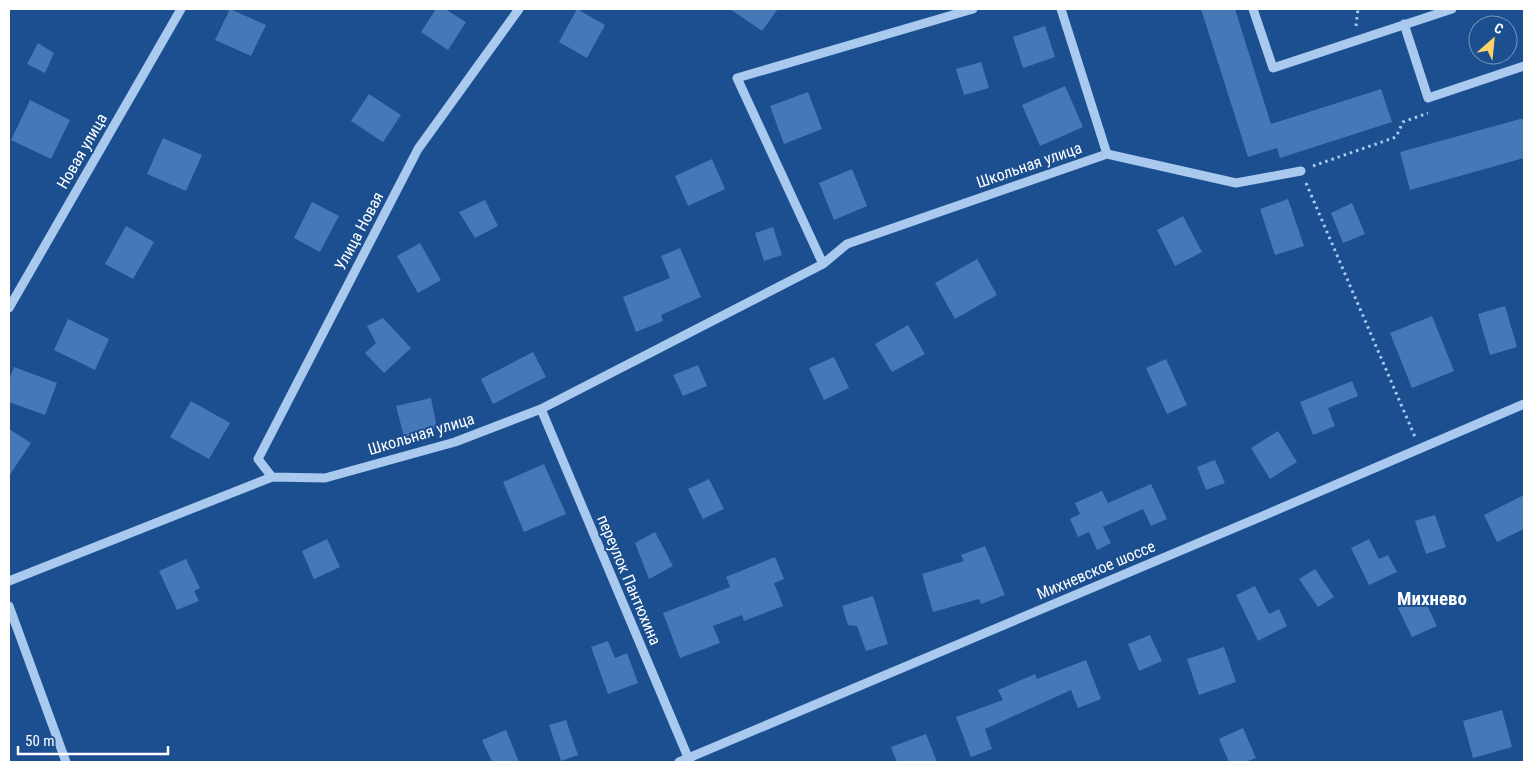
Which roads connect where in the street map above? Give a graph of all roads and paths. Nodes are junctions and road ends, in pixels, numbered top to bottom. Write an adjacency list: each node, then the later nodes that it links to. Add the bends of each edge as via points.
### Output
1 (181, 9): 13 (street, Новая улица)
2 (519, 9): 17 (street, Улица Новая, via 418,149 258,460)
3 (973, 9): 12 (street, via 737,78)
4 (1061, 9): 10 (street, Школьная улица)
5 (1253, 9): 7 (street, via 1272,68)
6 (1452, 9): 7 (street)
7 (1404, 24): 9 (street)
8 (1524, 66): 9 (street)
9 (1428, 98): 11 (path, via 1431,112 1403,122 1396,137)
10 (1107, 154): 11 (street, via 1236,183); 12 (street, Школьная улица, via 847,244)
11 (1301, 170): 16 (path)
12 (823, 264): 15 (street, Школьная улица)
13 (9, 308)
14 (1524, 404): 16 (street, Михневское шоссе)
15 (541, 409): 17 (street, Школьная улица, via 455,442 325,478); 20 (street, переулок Пантюхина)
16 (1420, 449): 20 (street, Михневское шоссе)
17 (272, 477): 18 (street, Школьная улица)
18 (9, 580)
19 (9, 606): 21 (street)
20 (689, 760): 22 (street, Михневское шоссе)
21 (66, 762)
22 (678, 762)

